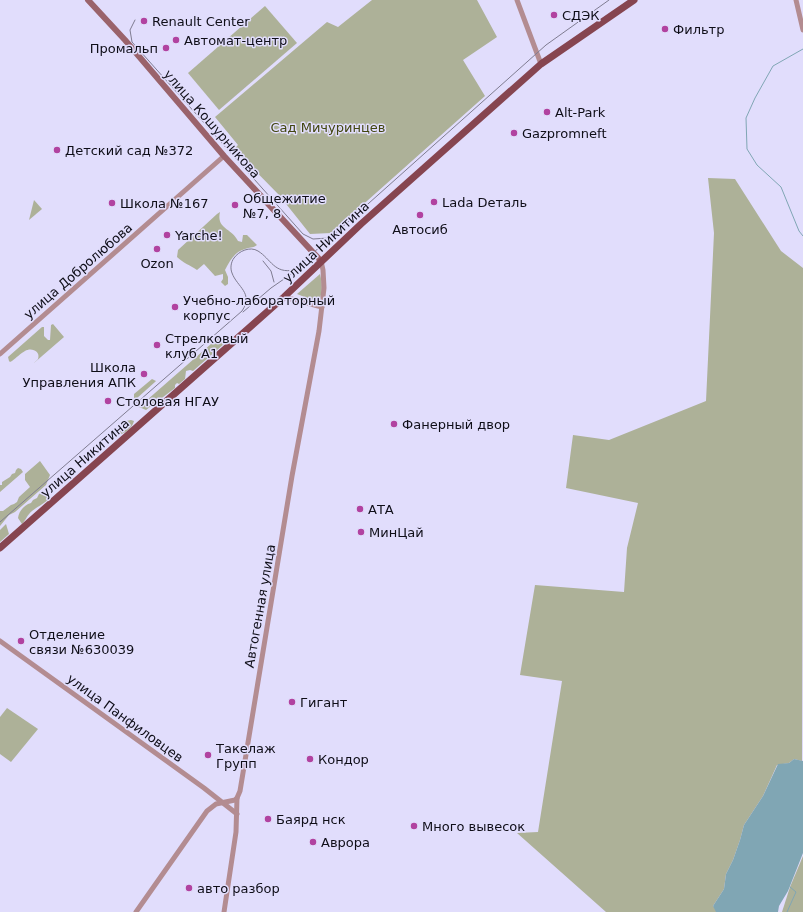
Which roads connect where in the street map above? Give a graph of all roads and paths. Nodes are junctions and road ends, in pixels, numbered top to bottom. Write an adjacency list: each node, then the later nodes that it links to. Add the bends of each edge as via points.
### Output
1 (88, 0): 7 (main road, улица Кошурникова)
2 (517, 0): 6 (street)
3 (634, 0): 6 (main road, улица Никитина)
4 (796, 0): 5 (street)
5 (803, 30)
6 (541, 64): 8 (main road, улица Никитина)
7 (224, 156): 8 (main road, улица Кошурникова); 11 (street, улица Добролюбова)
8 (321, 262): 9 (main road, улица Никитина); 10 (street, Автогенная улица, via 324,279)
9 (284, 298): 10 (street); 12 (main road, улица Никитина)
10 (322, 307): 14 (street, Автогенная улица)
11 (0, 354)
12 (0, 548)
13 (0, 641): 15 (street, улица Панфиловцев)
14 (238, 798): 15 (street); 16 (street, Автогенная улица)
15 (222, 803): 16 (street, улица Панфиловцев); 17 (street, via 207,811)
16 (237, 814): 18 (street, Автогенная улица)
17 (136, 912)
18 (224, 912)

